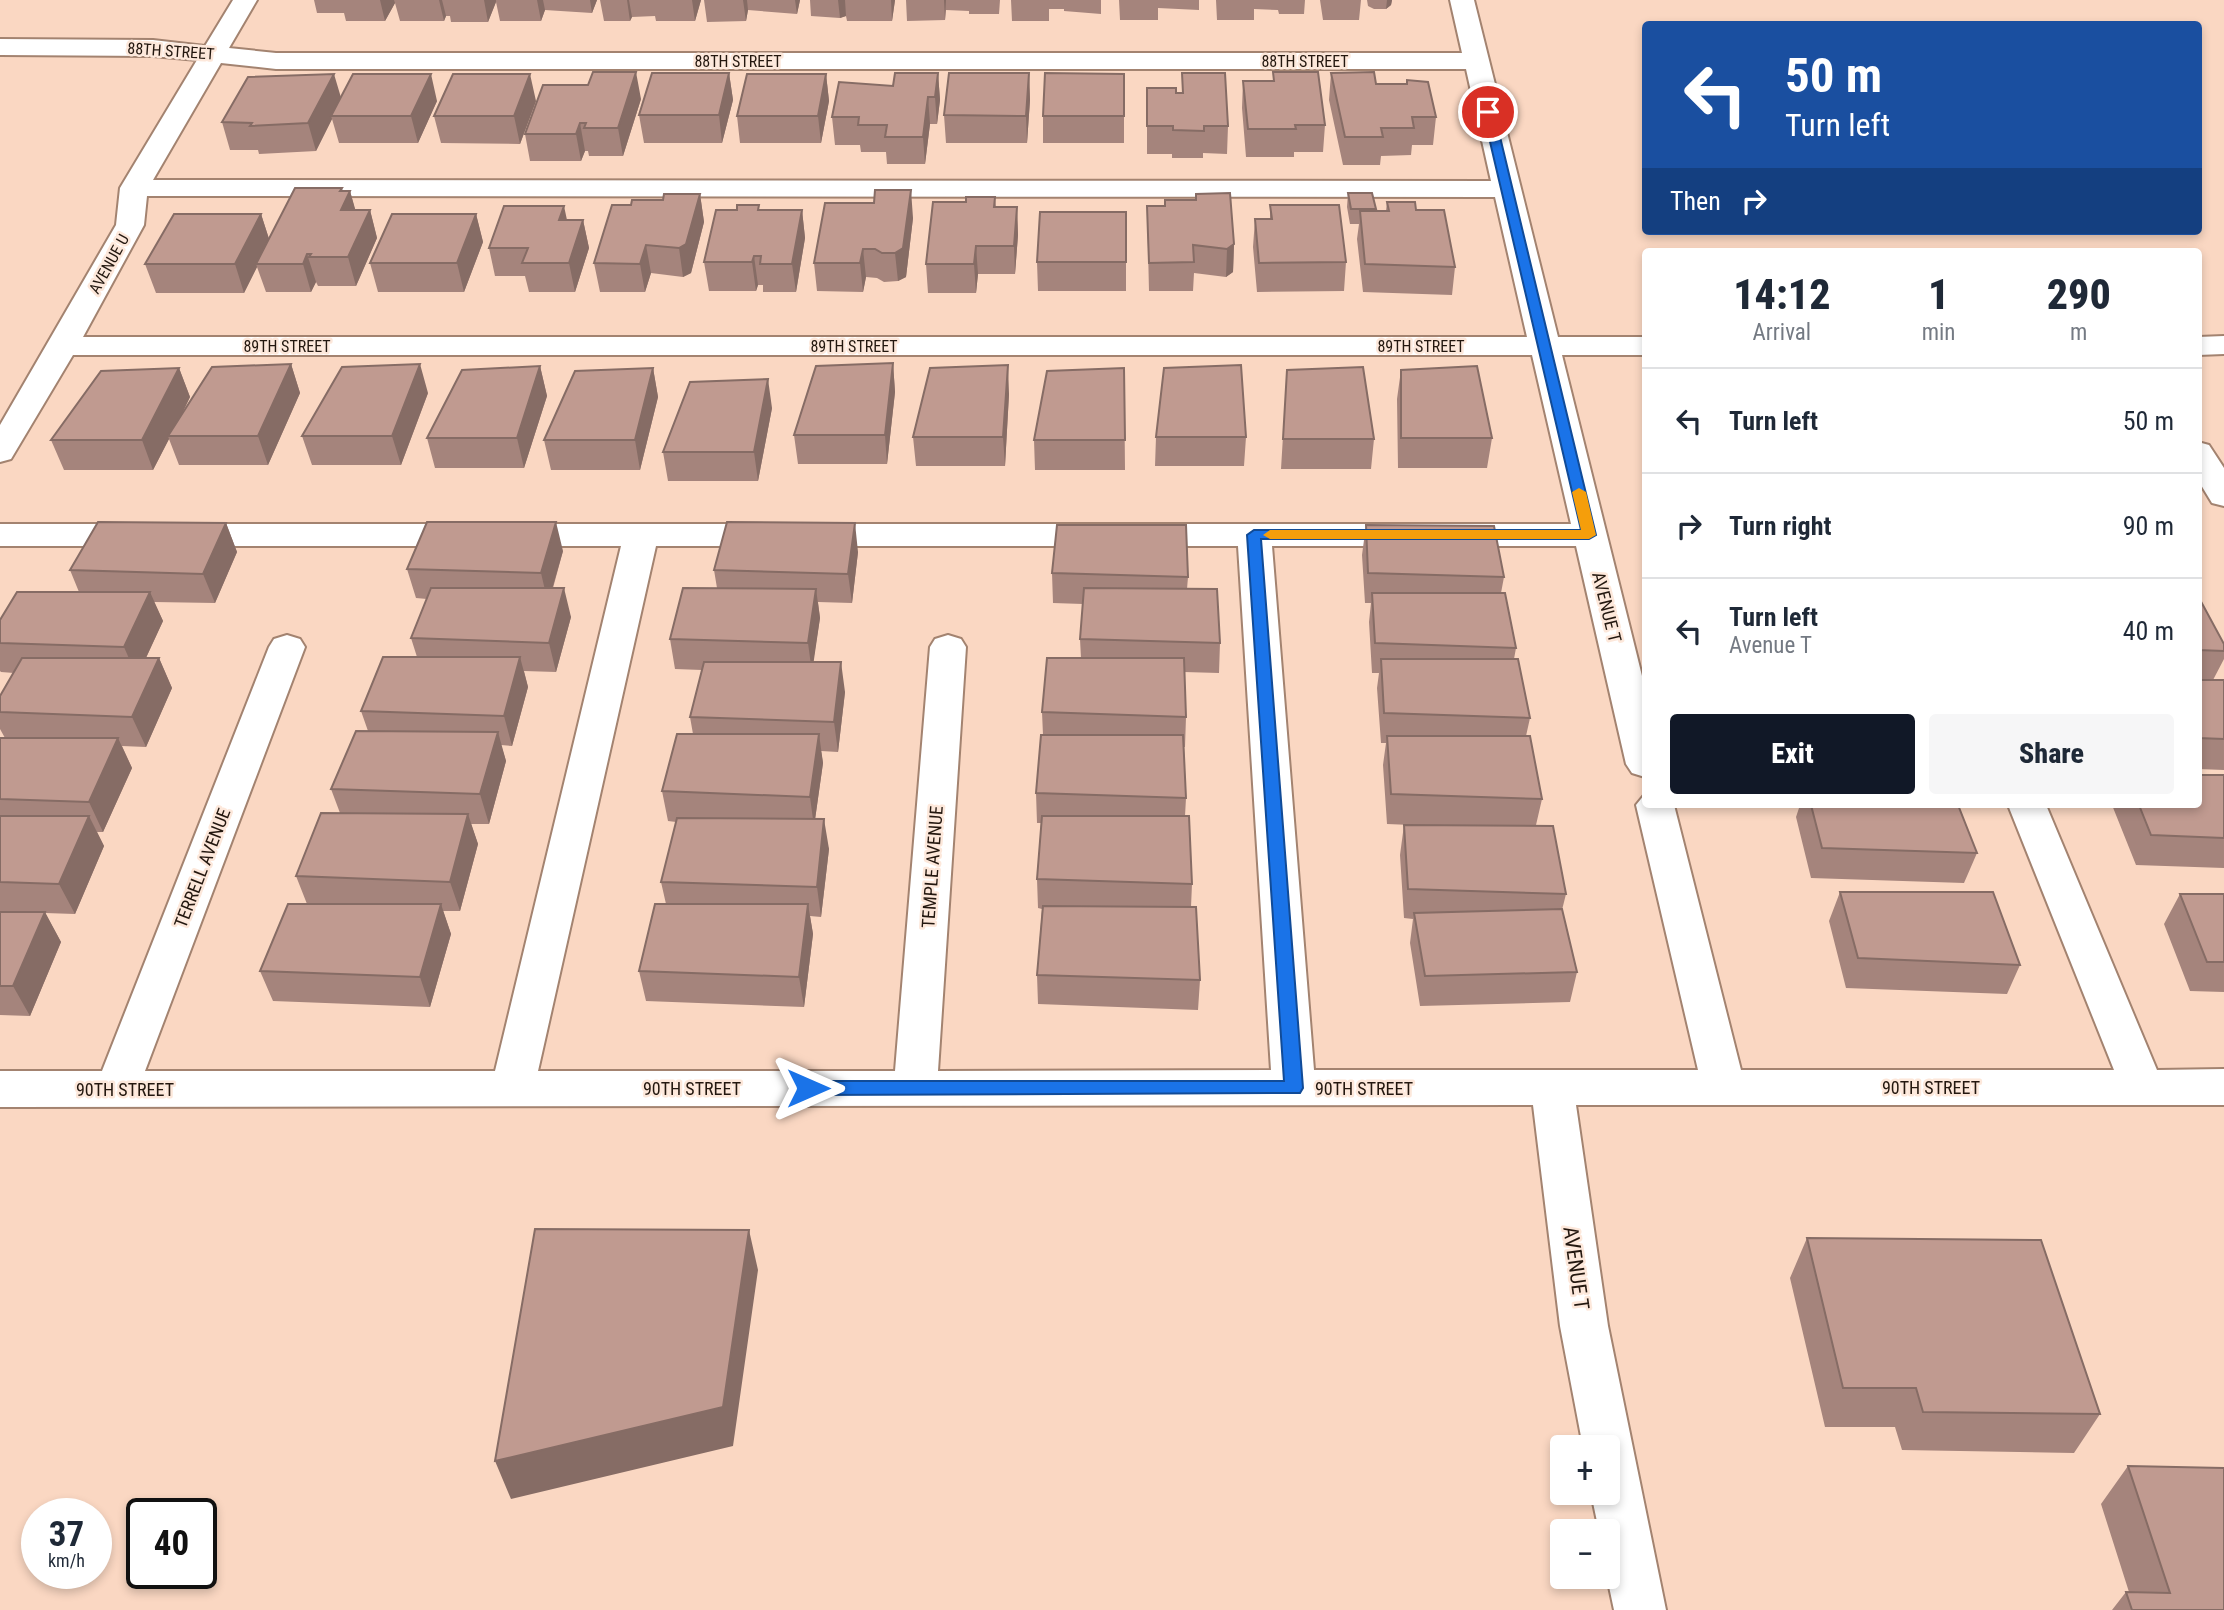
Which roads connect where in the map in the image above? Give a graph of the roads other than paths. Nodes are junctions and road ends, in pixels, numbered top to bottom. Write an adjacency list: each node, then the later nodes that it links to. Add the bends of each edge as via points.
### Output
1 (244, 0): 4 (street, AVENUE U)
2 (1462, 0): 5 (street, AVENUE T)
3 (0, 47): 4 (street, 88TH STREET)
4 (212, 53): 5 (street, 88TH STREET, via 276,61); 6 (street, AVENUE U)
5 (1476, 61): 7 (street, AVENUE T)
6 (134, 188): 7 (street); 10 (street, AVENUE U, via 130,225)
7 (1506, 189): 11 (street, AVENUE T)
8 (2202, 345): 9 (street)
9 (2224, 345)
10 (63, 346): 11 (street, 89TH STREET); 13 (street, AVENUE U)
11 (1543, 346): 12 (street, 89TH STREET); 19 (street, AVENUE T)
12 (1642, 346)
13 (0, 452)
14 (2202, 459): 15 (street)
15 (2224, 496)
16 (0, 535): 17 (street)
17 (640, 535): 18 (street); 33 (street)
18 (1254, 535): 19 (street); 30 (street)
19 (1589, 535): 22 (street, AVENUE T)
20 (287, 647): 32 (street, TERRELL AVENUE)
21 (948, 647): 29 (street, TEMPLE AVENUE)
22 (1642, 752)
23 (1656, 808): 26 (street)
24 (2028, 808): 27 (street)
25 (1552, 1087): 26 (street, 90TH STREET); 30 (street, 90TH STREET); 34 (street, AVENUE T, via 1584,1326)
26 (1724, 1087): 27 (street, 90TH STREET)
27 (2143, 1087): 28 (street, 90TH STREET)
28 (2224, 1087)
29 (915, 1088): 30 (street, 90TH STREET); 33 (street, 90TH STREET)
30 (1294, 1088)
31 (0, 1089): 32 (street, 90TH STREET)
32 (117, 1089): 33 (street, 90TH STREET)
33 (512, 1089)
34 (1605, 1435)
35 (1619, 1505): 36 (street, AVENUE T)
36 (1640, 1610)

